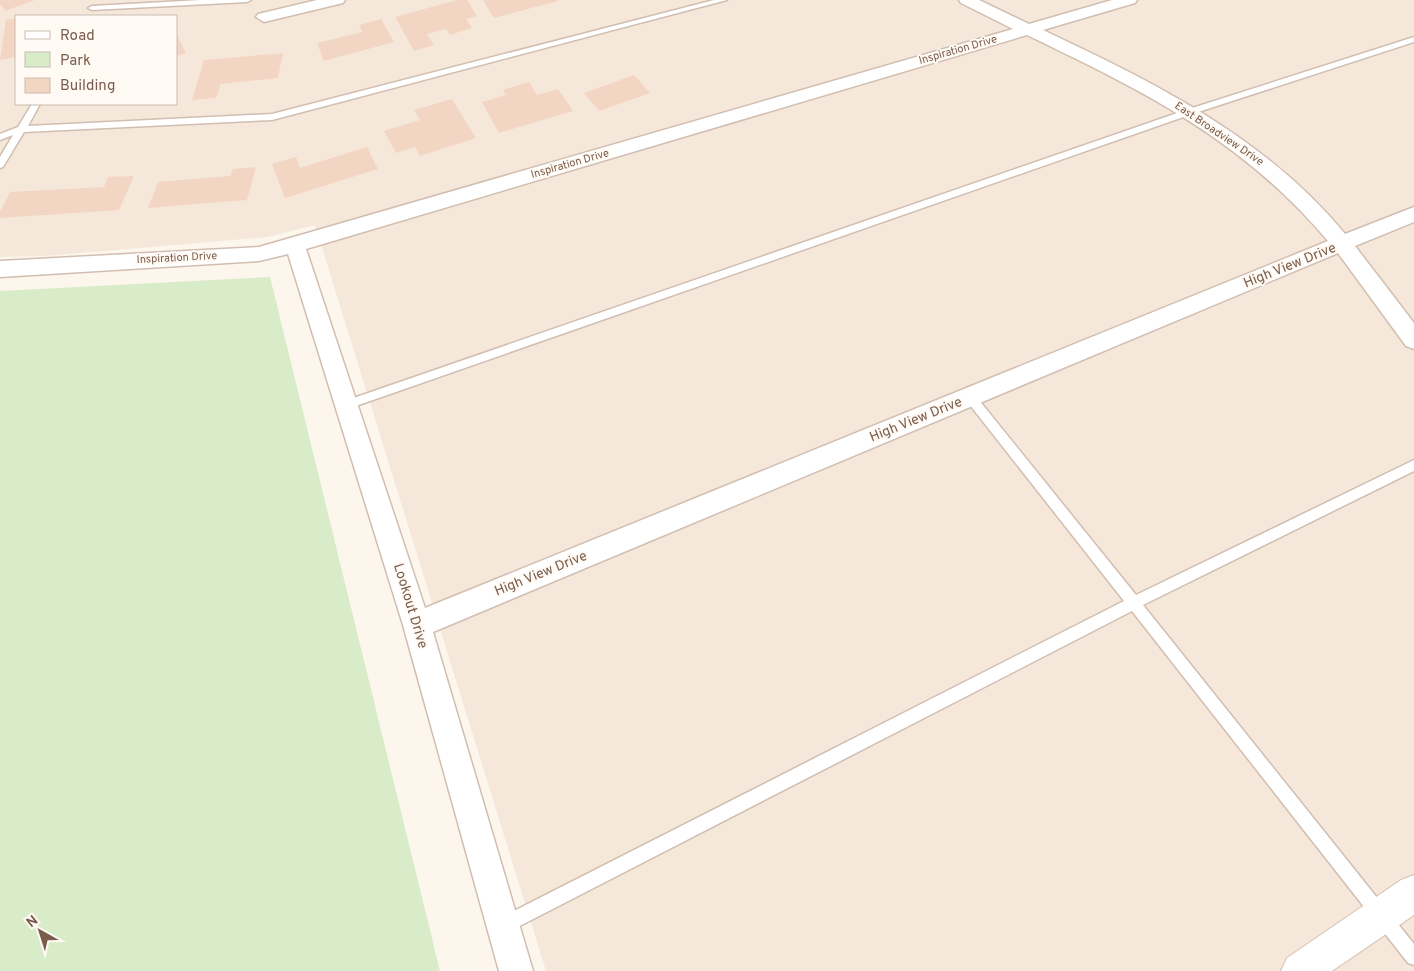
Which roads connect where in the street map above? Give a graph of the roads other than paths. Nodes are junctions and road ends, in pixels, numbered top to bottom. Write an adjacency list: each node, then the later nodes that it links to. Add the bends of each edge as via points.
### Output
1 (97, 0): 8 (lane)
2 (247, 0): 8 (lane)
3 (270, 0): 4 (street, via 264,17)
4 (336, 0)
5 (723, 0): 14 (lane, via 272,116)
6 (967, 0): 10 (street, East Broadview Drive)
7 (1129, 0): 10 (street, Inspiration Drive)
8 (92, 8): 9 (lane)
9 (88, 15)
10 (1026, 30): 13 (street, East Broadview Drive, via 1147,88); 18 (street, Inspiration Drive)
11 (1414, 39): 13 (lane)
12 (35, 105): 14 (lane)
13 (1188, 112): 19 (street, East Broadview Drive, via 1281,179); 23 (lane)
14 (20, 129): 15 (lane); 16 (lane)
15 (0, 136)
16 (0, 165)
17 (1414, 214): 19 (street, High View Drive)
18 (294, 245): 20 (street, Inspiration Drive, via 259,254); 23 (street, Lookout Drive)
19 (1341, 245): 21 (street, East Broadview Drive); 22 (street, High View Drive)
20 (0, 268)
21 (1414, 340)
22 (970, 397): 25 (lane); 26 (street, High View Drive)
23 (346, 405): 26 (street, Lookout Drive)
24 (1414, 465): 25 (lane)
25 (1132, 604): 28 (lane); 29 (lane)
26 (417, 624): 29 (street, Lookout Drive)
27 (1414, 893): 28 (street)
28 (1381, 916): 30 (lane); 32 (street)
29 (503, 926): 31 (street, Lookout Drive)
30 (1414, 957)
31 (516, 971)
32 (1300, 971)

